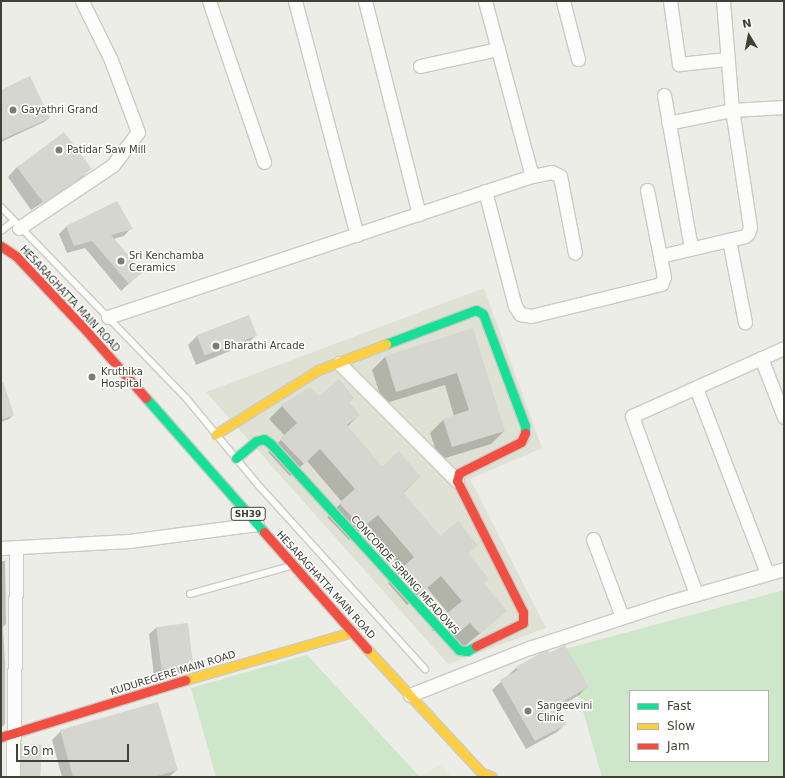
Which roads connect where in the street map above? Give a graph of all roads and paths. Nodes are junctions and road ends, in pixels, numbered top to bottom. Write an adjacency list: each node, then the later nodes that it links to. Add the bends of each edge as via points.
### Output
1 (82, 1): 23 (street, via 111,60 138,132 113,165)
2 (209, 1): 17 (street)
3 (295, 1): 25 (street)
4 (365, 1): 22 (street)
5 (485, 1): 9 (street)
6 (562, 1): 11 (street)
7 (670, 1): 10 (street, via 679,64)
8 (723, 1): 10 (street)
9 (498, 49): 12 (street); 18 (street)
10 (727, 59): 15 (street)
11 (578, 60)
12 (420, 66)
13 (664, 95): 16 (street)
14 (784, 107): 15 (street)
15 (732, 110): 16 (street); 26 (street, via 750,227 745,236)
16 (668, 123): 28 (street)
17 (264, 162)
18 (532, 176): 20 (street); 29 (street, via 552,172 560,176)
19 (647, 190): 31 (street)
20 (486, 192): 22 (street); 31 (street, via 515,306 520,314 531,316 661,284 664,277)
21 (1, 207): 23 (lane)
22 (419, 214): 25 (street)
23 (17, 224): 24 (lane); 32 (lane)
24 (1, 231): 30 (street, via 8,238)
25 (357, 235): 32 (street)
26 (728, 240): 28 (street); 33 (street)
27 (1, 246): 30 (street, HESARAGHATTA MAIN ROAD / SH39)
28 (691, 248): 31 (street)
29 (576, 253)
30 (16, 256): 42 (street, HESARAGHATTA MAIN ROAD / SH39, via 82,326)
31 (660, 256)
32 (108, 317): 39 (lane, via 186,398)
33 (744, 322)
34 (784, 348): 35 (street)
35 (761, 358): 37 (street); 38 (street)
36 (339, 362): 39 (street, via 318,370); 41 (street); 41 (street, via 461,315 476,310 483,314 525,426 525,435 521,442 459,473)
37 (696, 388): 48 (street); 50 (street, via 632,416)
38 (784, 417)
39 (216, 434): 40 (lane)
40 (236, 458): 41 (street, CONCORDE SPRING MEADOWS, via 256,441 264,439 270,443 459,650 467,650 523,623 523,612); 53 (lane)
41 (457, 481)
42 (257, 524): 45 (street, via 129,541); 46 (street, HESARAGHATTA MAIN ROAD / SH39)
43 (593, 539): 51 (street)
44 (1, 548): 45 (street)
45 (16, 548): 55 (street)
46 (293, 565): 49 (lane); 52 (street, HESARAGHATTA MAIN ROAD / SH39)
47 (784, 569): 48 (street)
48 (767, 573): 50 (street)
49 (190, 594)
50 (696, 594): 51 (street)
51 (622, 617): 54 (street, via 529,648)
52 (352, 632): 54 (street, HESARAGHATTA MAIN ROAD / SH39); 55 (street, KUDUREGERE MAIN ROAD, via 174,683)
53 (425, 669)
54 (410, 695): 56 (street, HESARAGHATTA MAIN ROAD / SH39)
55 (7, 735): 57 (street)
56 (482, 775): 58 (street, HESARAGHATTA MAIN ROAD / SH39)
57 (14, 777)
58 (492, 777)

